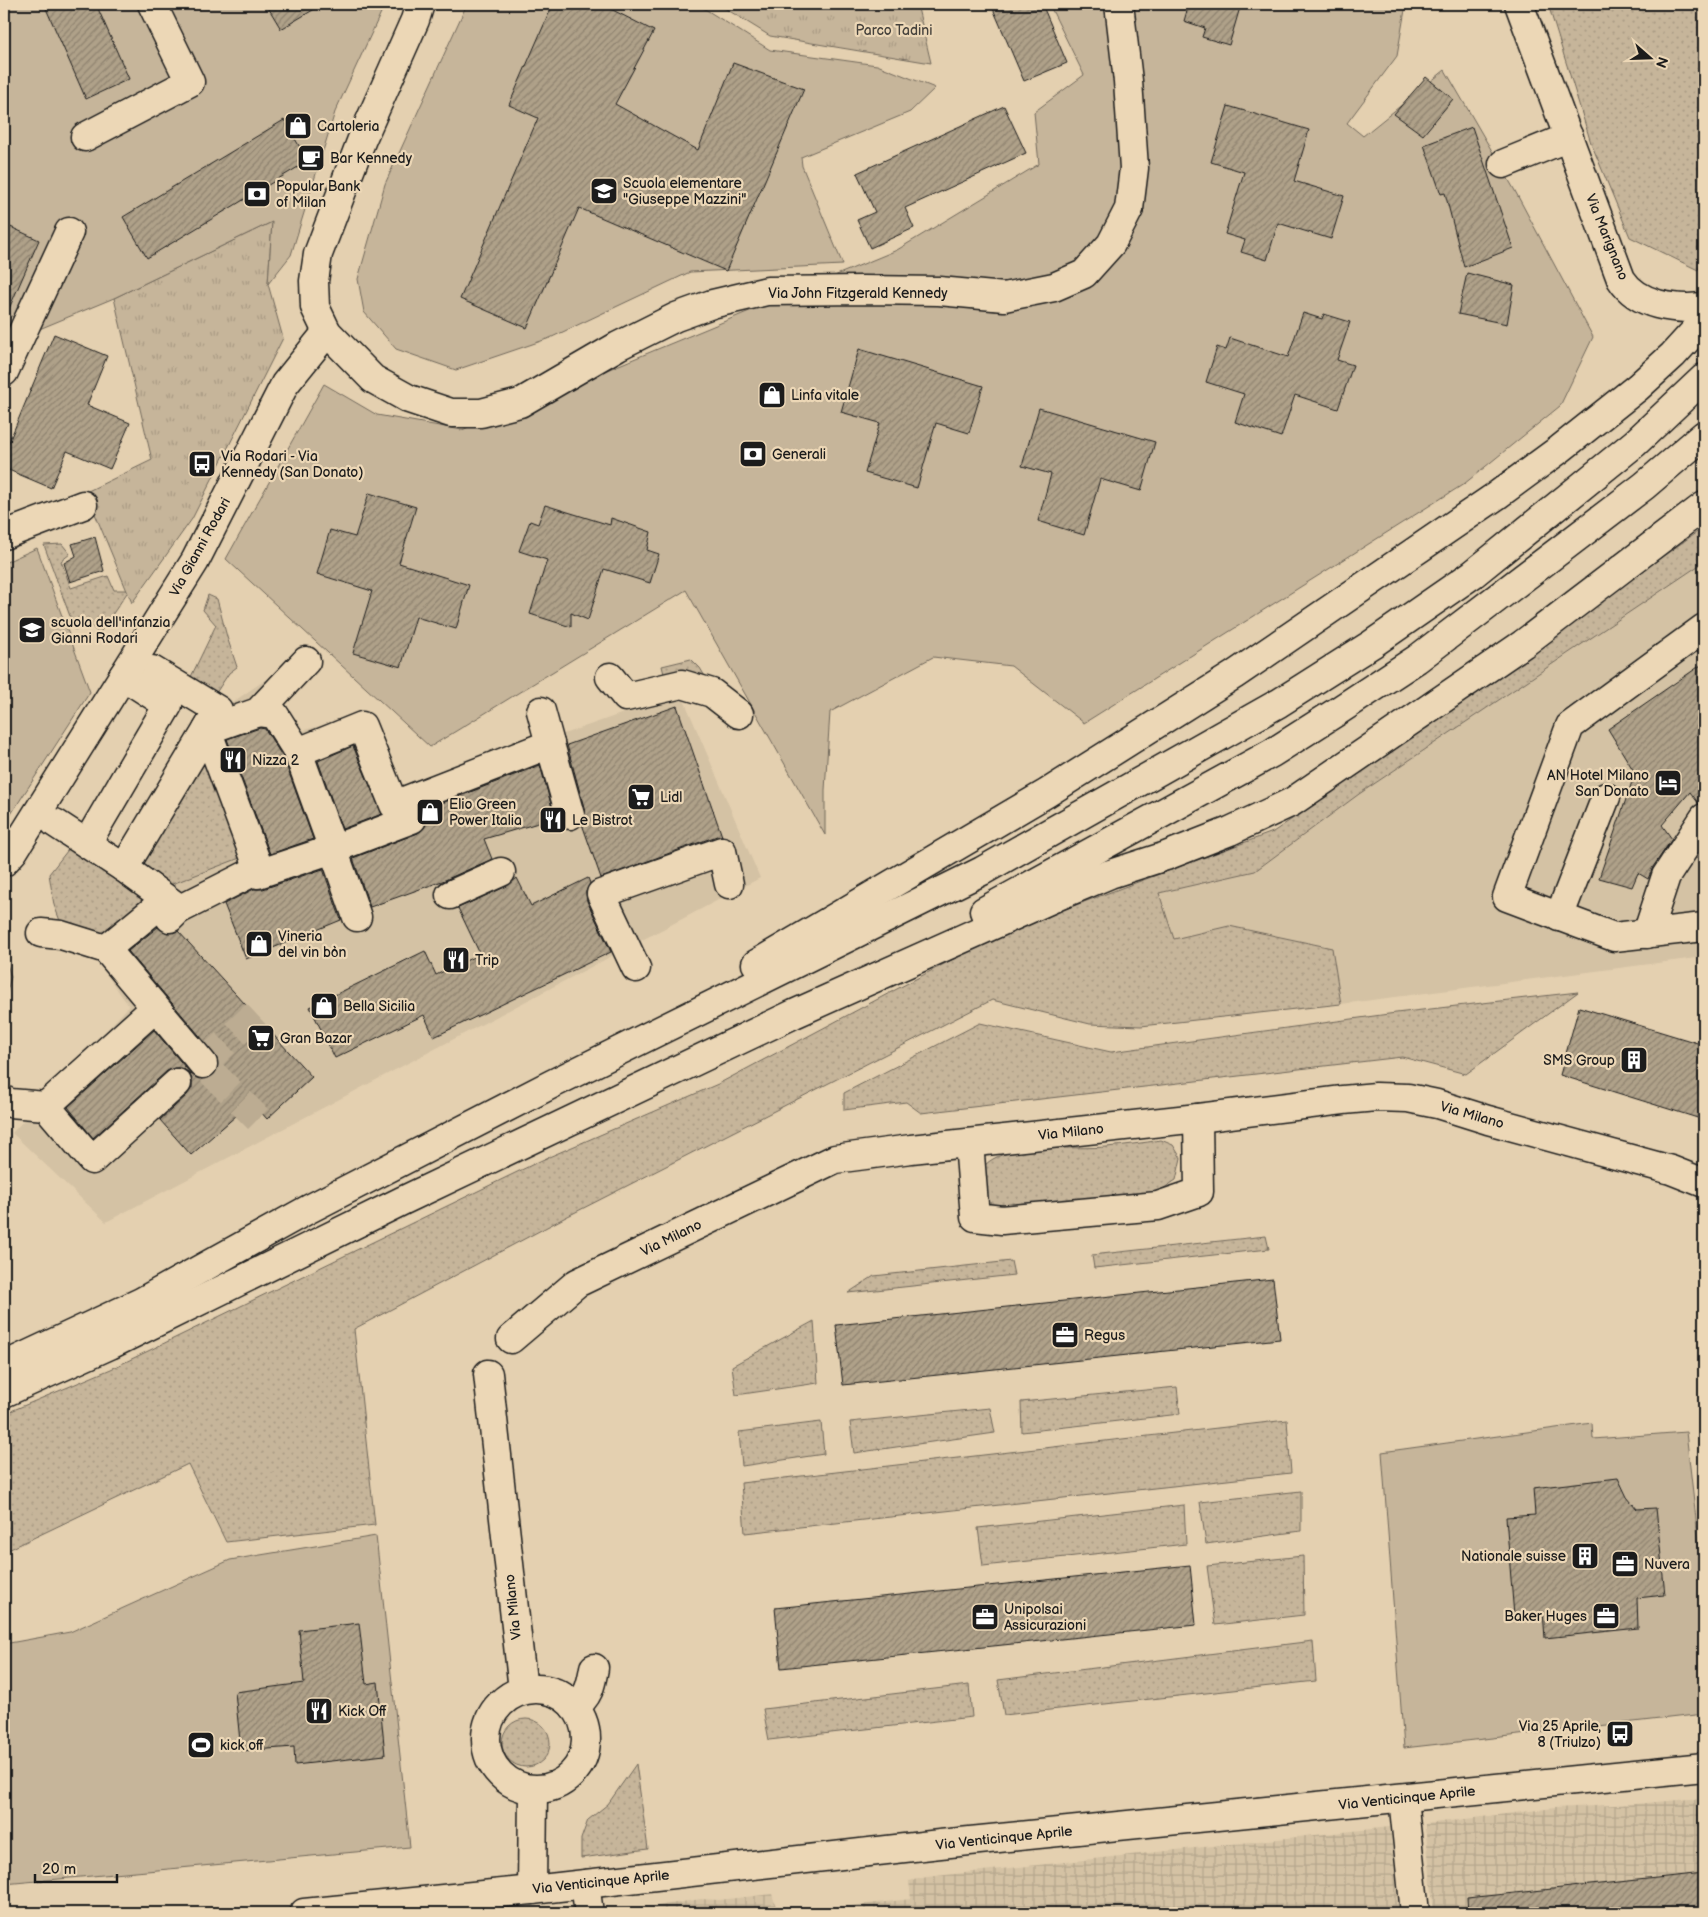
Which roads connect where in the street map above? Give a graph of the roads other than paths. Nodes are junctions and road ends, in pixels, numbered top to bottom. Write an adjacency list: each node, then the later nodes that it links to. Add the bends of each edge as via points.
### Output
1 (152, 4): 5 (main road, via 190,82)
2 (420, 4): 11 (main road, Via John Fitzgerald Kennedy, via 362,139 318,254 315,307)
3 (1119, 4): 11 (main road, Via John Fitzgerald Kennedy, via 1134,168 1129,209 1111,244 1084,274 1054,288 1004,297 939,291 767,291 712,304 676,317 618,346 520,403 481,413 451,413 409,399 373,379)
4 (1519, 4): 6 (main road, Via Marignano)
5 (85, 137)
6 (1569, 137): 7 (main road); 9 (main road, Via Marignano, via 1621,278 1632,291 1652,302 1685,308)
7 (1504, 164)
8 (69, 232): 12 (main road)
9 (1704, 307)
10 (1704, 322): 54 (main road, via 1638,387 1560,449 1234,675 1038,798)
11 (327, 332): 21 (main road, Via Gianni Rodari, via 285,384 196,561)
12 (4, 372)
13 (1703, 379): 54 (main road, via 1635,443 1473,574 1279,703 982,870)
14 (1704, 435): 51 (main road, via 1644,486 1417,659 1272,753)
15 (83, 505): 17 (main road)
16 (1704, 506): 51 (main road, via 1523,644 1292,802 1230,831 1058,896)
17 (4, 535)
18 (1704, 628): 44 (main road, via 1570,726 1506,897)
19 (306, 661): 24 (main road)
20 (152, 670): 26 (main road, via 218,710)
21 (123, 676): 34 (main road, via 168,705); 36 (main road, Via Gianni Rodari)
22 (610, 676): 25 (main road, via 626,697 682,684 712,692)
23 (541, 710): 27 (main road)
24 (258, 712): 26 (main road); 28 (main road, via 274,714)
25 (739, 714)
26 (207, 730): 37 (main road); 38 (main road)
27 (550, 744): 30 (main road); 31 (main road)
28 (298, 752): 31 (main road, via 362,726); 35 (main road)
29 (1606, 797): 44 (main road)
30 (570, 815)
31 (402, 816): 35 (main road)
32 (1704, 818): 47 (main road, via 1666,876)
33 (56, 823): 34 (main road)
34 (87, 843): 37 (main road)
35 (333, 849): 38 (main road, via 258,874); 43 (main road)
36 (4, 862)
37 (124, 868): 42 (main road)
38 (259, 869): 42 (main road)
39 (501, 872): 41 (main road)
40 (729, 884): 49 (main road, via 722,851 598,884)
41 (450, 895)
42 (180, 909): 48 (main road, via 170,918 162,903)
43 (357, 917)
44 (1559, 917): 47 (main road, via 1614,937)
45 (1704, 926): 47 (main road)
46 (41, 933): 48 (main road, via 60,935)
47 (1647, 934)
48 (106, 949): 50 (main road)
49 (636, 968)
50 (155, 1008): 52 (main road); 56 (main road)
51 (794, 1014): 65 (main road, via 110,1345)
52 (203, 1064)
53 (177, 1083): 56 (main road, via 92,1160)
54 (552, 1084): 63 (main road, via 309,1209 141,1302)
55 (4, 1100): 56 (main road)
56 (46, 1106)
57 (1198, 1118): 58 (main road, Via Milano); 58 (main road, via 1199,1192 1158,1206 1002,1220 975,1217); 59 (main road, Via Milano, via 1343,1100 1408,1098)
58 (969, 1143): 62 (main road, Via Milano, via 835,1159 577,1282)
59 (1671, 1170): 60 (main road); 61 (main road)
60 (1704, 1173)
61 (1704, 1183)
62 (511, 1339)
63 (4, 1366)
64 (488, 1374): 67 (main road, Via Milano)
65 (4, 1392)
66 (594, 1668): 68 (main road, via 590,1690)
67 (523, 1690): 68 (main road, via 542,1689 559,1694); 70 (main road, via 506,1698 492,1713 485,1743 489,1760 498,1773 517,1787)
68 (574, 1707): 70 (main road, via 586,1732 580,1763 570,1777 551,1788)
69 (1704, 1767): 71 (main road, Via Venticinque Aprile)
70 (533, 1790): 73 (main road)
71 (1403, 1798): 72 (main road, Via Venticinque Aprile, via 940,1844); 76 (main road)
72 (586, 1884): 73 (main road, Via Venticinque Aprile); 75 (main road)
73 (532, 1890): 74 (main road, Via Venticinque Aprile)
74 (304, 1913)
75 (589, 1913)
76 (1415, 1913)

